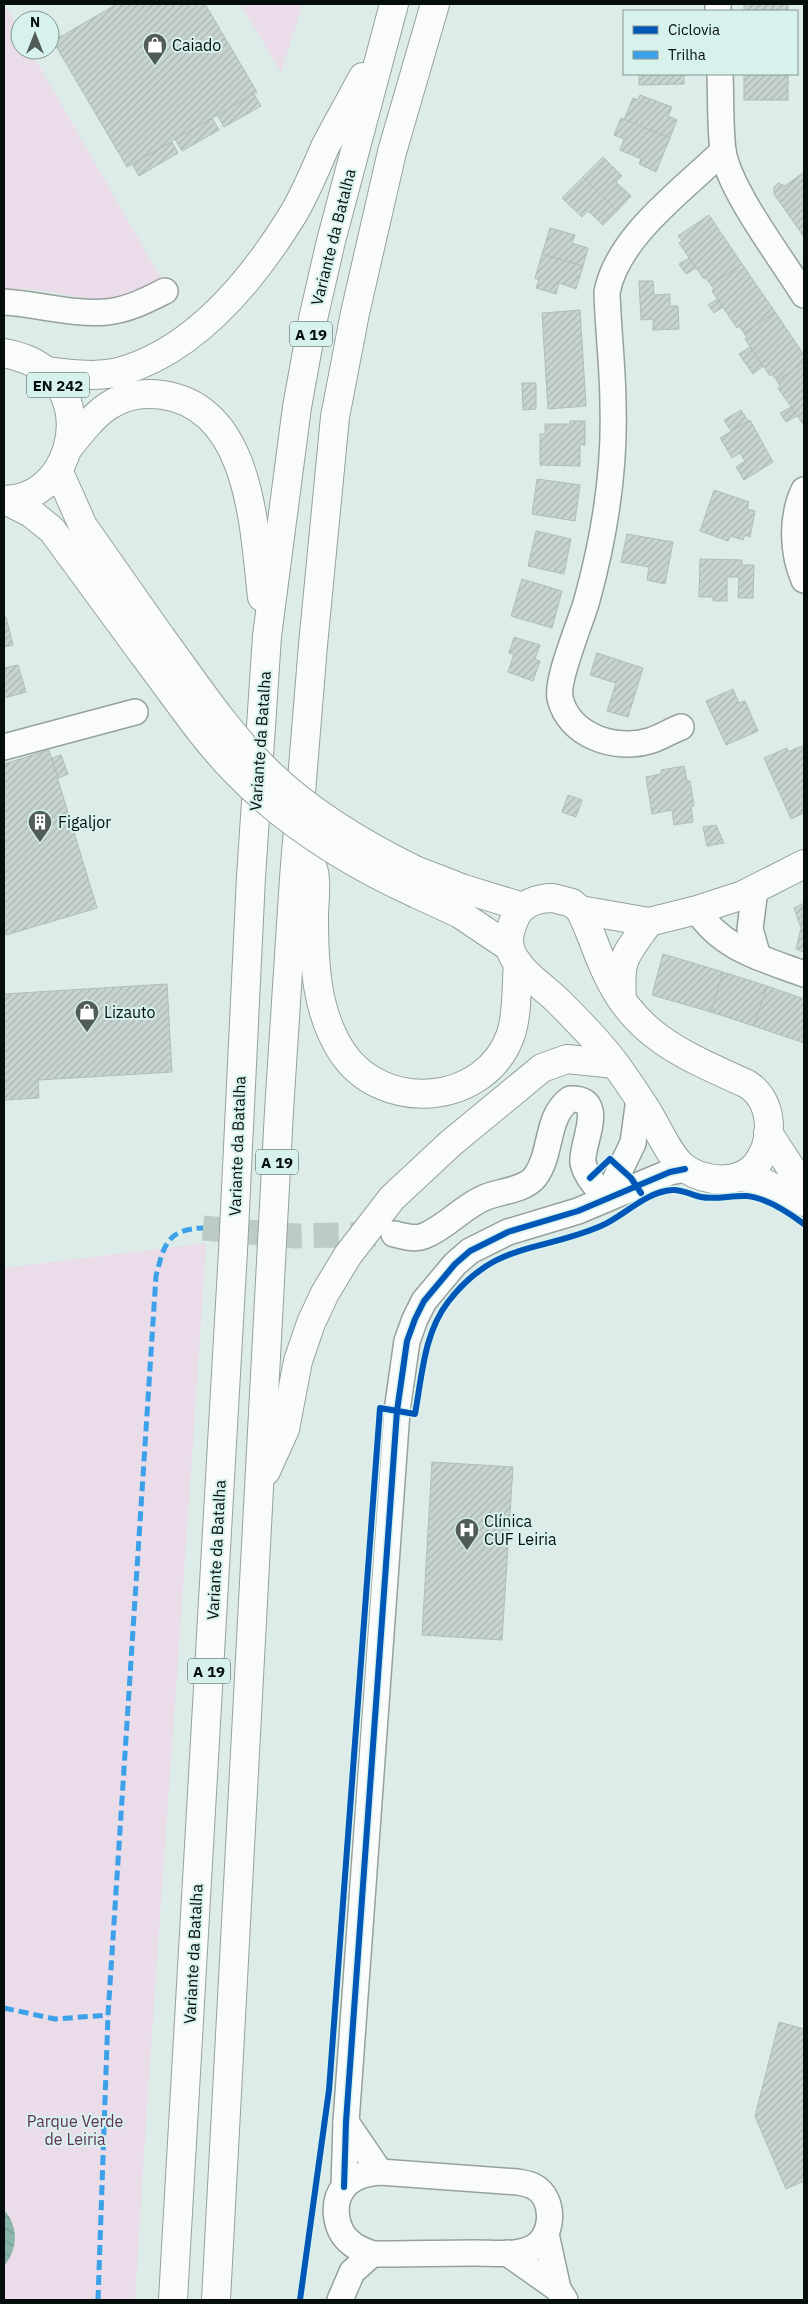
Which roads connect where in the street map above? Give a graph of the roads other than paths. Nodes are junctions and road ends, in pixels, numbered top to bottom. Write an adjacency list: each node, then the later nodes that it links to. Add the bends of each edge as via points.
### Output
1 (394, 4): 3 (main road, Variante da Batalha / A 19)
2 (435, 4): 20 (main road, A 19, via 395,143 367,257 336,417)
3 (384, 38): 10 (main road, via 294,214 241,286 211,316 181,342 121,371 99,374); 15 (main road, Variante da Batalha / A 19, via 313,319 297,406)
4 (720, 75): 5 (street)
5 (723, 152): 7 (street, via 741,196); 18 (street, via 650,221 610,276 607,292 613,406 612,461 604,520 587,600 559,692 570,719 604,741 639,742)
6 (165, 292): 8 (street, via 129,308 108,312)
7 (804, 295)
8 (4, 302)
9 (4, 353): 10 (main road, EN 242, via 25,358)
10 (46, 371): 11 (main road, EN 242, via 60,387 69,406 72,426)
11 (63, 458): 13 (main road, via 44,485 27,495); 15 (main road, via 94,416 111,403 131,396 149,393 184,400 203,411 217,424 243,476 254,528); 16 (main road, via 83,526)
12 (804, 490): 14 (street, via 796,514 795,547)
13 (5, 500): 16 (main road, via 31,512 52,530)
14 (804, 580)
15 (267, 636): 49 (main road, Variante da Batalha / A 19, via 250,877 232,1271)
16 (152, 645): 22 (main road, bridge, via 202,734 265,800 344,858)
17 (135, 712): 19 (street)
18 (681, 727)
19 (4, 747)
20 (298, 838): 28 (main road, via 314,872 314,955 318,994 343,1053 362,1073 380,1084 404,1093 435,1094 478,1079 511,1034 515,1005); 41 (main road, A 19, via 279,1111)
21 (804, 864): 23 (main road)
22 (416, 882): 24 (main road, via 464,889); 28 (main road)
23 (755, 889): 26 (main road); 29 (street, via 750,929)
24 (523, 907): 25 (main road, via 540,899 553,898 572,903); 28 (main road, via 513,923)
25 (580, 910): 27 (main road); 31 (main road, via 601,963)
26 (697, 910): 27 (main road); 29 (street, via 717,935 741,951)
27 (649, 922): 31 (main road, via 622,962)
28 (514, 955): 32 (main road)
29 (758, 957): 30 (street)
30 (804, 974)
31 (622, 1001): 34 (main road, via 657,1038 754,1089 768,1113)
32 (615, 1064): 33 (main road); 41 (main road, via 567,1059 542,1068 450,1143 375,1218 336,1274 311,1323 298,1361 285,1429)
33 (639, 1099): 35 (main road, via 676,1160); 38 (street, via 633,1143)
34 (768, 1133): 36 (main road, via 760,1159); 37 (main road)
35 (686, 1169): 36 (main road, via 698,1175 727,1180); 38 (street, via 670,1172)
36 (740, 1176): 39 (main road, via 764,1183)
37 (804, 1188)
38 (606, 1199): 40 (street, via 583,1164 590,1125 589,1108 583,1101 570,1099 556,1114 548,1152 534,1179 469,1205 422,1237); 42 (street, via 508,1232 470,1251 438,1281 424,1301 407,1341 397,1411)
39 (804, 1202)
40 (394, 1234)
41 (259, 1486): 50 (main road, A 19)
42 (346, 2122): 43 (street); 44 (street)
43 (380, 2172): 44 (street, via 365,2174); 45 (street, via 518,2182 534,2186 549,2208 550,2222)
44 (344, 2187): 47 (street, via 336,2204 342,2234 352,2244)
45 (546, 2234): 46 (street, via 530,2249); 48 (street)
46 (507, 2253): 47 (street); 48 (street)
47 (372, 2254): 51 (street, via 352,2272)
48 (562, 2294)
49 (173, 2300)
50 (216, 2300)
51 (340, 2300)

